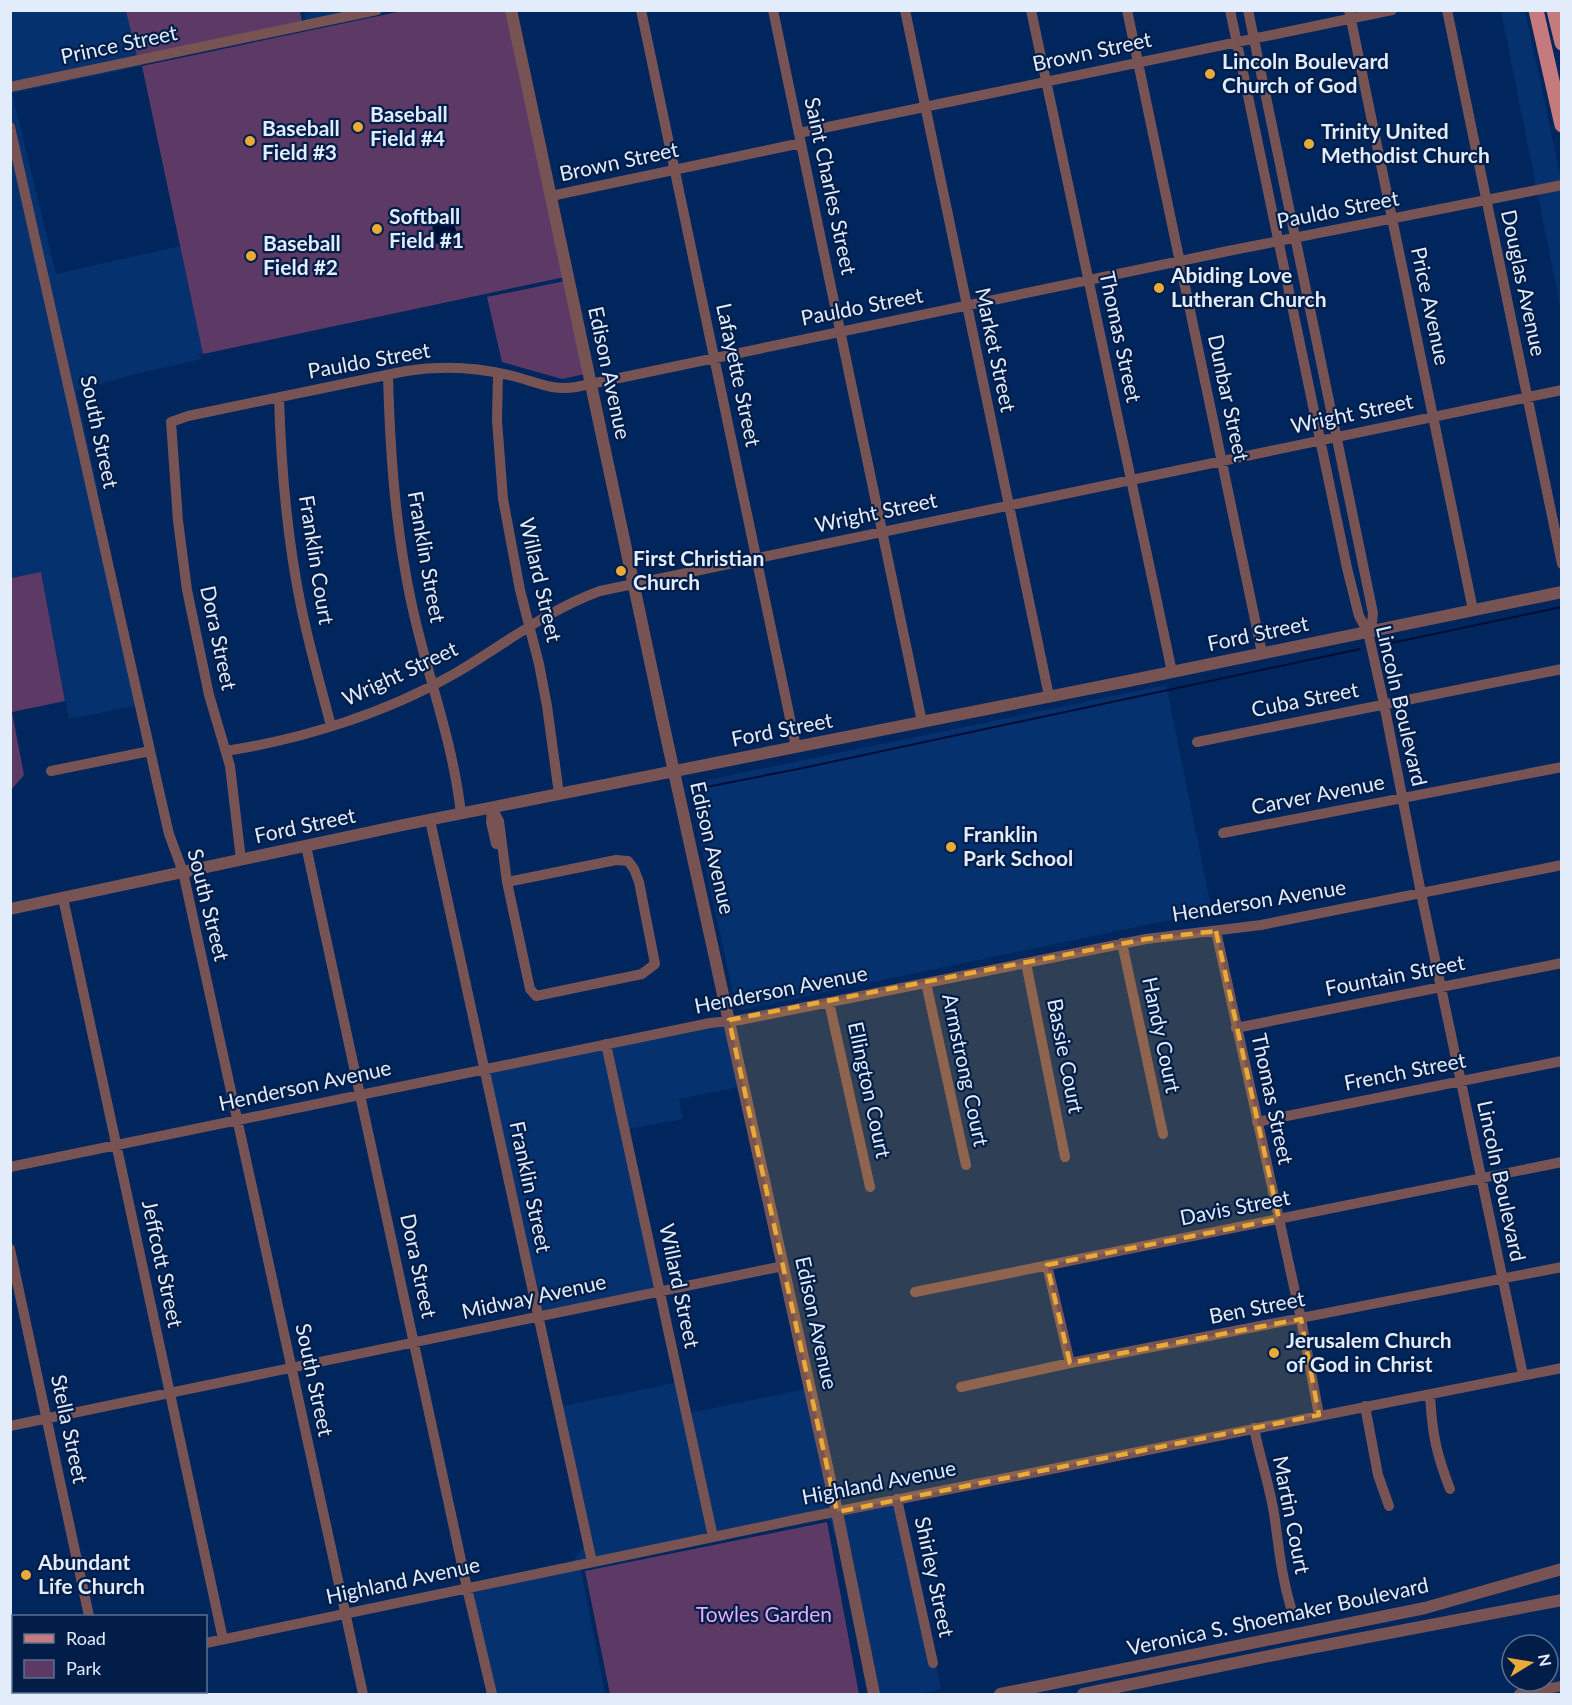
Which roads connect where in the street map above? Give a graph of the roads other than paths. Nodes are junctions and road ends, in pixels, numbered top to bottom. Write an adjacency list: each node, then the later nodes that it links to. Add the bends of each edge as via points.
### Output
1 (377, 10): 21 (street, Prince Street)
2 (512, 10): 28 (street, Edison Avenue)
3 (641, 10): 26 (street, Lafayette Street)
4 (773, 10): 25 (street, Saint Charles Street)
5 (905, 10): 22 (street, Market Street)
6 (1031, 10): 20 (street, Thomas Street)
7 (1127, 10): 18 (street, Dunbar Street)
8 (1230, 10): 16 (street, Lincoln Boulevard)
9 (1248, 10): 15 (street, Lincoln Boulevard)
10 (1392, 10): 14 (street, Brown Street)
11 (1447, 10): 29 (street, Douglas Avenue)
12 (1536, 10): 19 (main road)
13 (1554, 10): 17 (main road)
14 (1350, 15): 15 (street, Brown Street); 30 (street, Price Avenue)
15 (1254, 39): 16 (street, Brown Street); 31 (street, Lincoln Boulevard)
16 (1236, 42): 18 (street, Brown Street); 32 (street, Lincoln Boulevard)
17 (1562, 43)
18 (1138, 63): 20 (street, Brown Street); 33 (street, Dunbar Street)
19 (1557, 81): 23 (main road)
20 (1046, 82): 22 (street, Brown Street); 34 (street, Thomas Street)
21 (10, 87)
22 (925, 107): 25 (street, Brown Street); 35 (street, Market Street)
23 (1562, 125)
24 (10, 127): 69 (street, South Street)
25 (800, 138): 26 (street, Brown Street); 36 (street, Saint Charles Street)
26 (675, 170): 28 (street, Brown Street); 37 (street, Lafayette Street)
27 (1562, 185): 29 (street, Pauldo Street)
28 (551, 196): 40 (street, Edison Avenue)
29 (1486, 200): 30 (street, Pauldo Street); 43 (street, Douglas Avenue)
30 (1392, 219): 31 (street, Pauldo Street); 44 (street, Price Avenue)
31 (1295, 239): 32 (street, Pauldo Street); 46 (street, Lincoln Boulevard)
32 (1279, 242): 33 (street, Pauldo Street); 47 (street, Lincoln Boulevard)
33 (1180, 261): 34 (street, Pauldo Street); 48 (street, Dunbar Street)
34 (1088, 281): 35 (street, Pauldo Street); 49 (street, Thomas Street)
35 (966, 305): 36 (street, Pauldo Street); 50 (street, Market Street)
36 (841, 331): 37 (street, Pauldo Street); 51 (street, Saint Charles Street)
37 (714, 357): 40 (street, Pauldo Street); 52 (street, Lafayette Street)
38 (498, 373): 39 (street, Pauldo Street, via 434,367); 40 (street, Pauldo Street, via 553,389); 57 (street, Willard Street, via 503,499)
39 (388, 375): 42 (street, Pauldo Street); 62 (street, Franklin Street, via 390,458 397,519 411,600)
40 (592, 383): 54 (street, Edison Avenue)
41 (1562, 390): 43 (street, Wright Street)
42 (279, 397): 45 (street, Pauldo Street); 66 (street, Franklin Court, via 294,570)
43 (1527, 398): 44 (street, Wright Street); 53 (street, Douglas Avenue)
44 (1434, 417): 46 (street, Wright Street); 56 (street, Price Avenue)
45 (171, 422): 70 (street, Dora Street, via 187,590 209,695)
46 (1337, 437): 47 (street, Wright Street); 58 (street, Lincoln Boulevard, via 1373,613)
47 (1320, 440): 48 (street, Wright Street); 58 (street, Lincoln Boulevard, via 1356,606)
48 (1221, 460): 49 (street, Wright Street); 59 (street, Dunbar Street)
49 (1131, 479): 50 (street, Wright Street); 61 (street, Thomas Street)
50 (1008, 504): 51 (street, Wright Street); 63 (street, Market Street)
51 (882, 531): 52 (street, Wright Street); 65 (street, Saint Charles Street)
52 (756, 558): 54 (street, Wright Street); 68 (street, Lafayette Street)
53 (1562, 564)
54 (634, 584): 57 (street, Wright Street, via 572,602); 73 (street, Edison Avenue)
55 (1562, 592): 56 (street, Ford Street)
56 (1473, 610): 58 (street, Ford Street)
57 (529, 628): 62 (street, Wright Street); 74 (street, Willard Street, via 547,706)
58 (1369, 631): 59 (street, Ford Street); 64 (street, Lincoln Boulevard)
59 (1262, 652): 61 (street, Ford Street)
60 (1562, 669): 64 (street, Cuba Street)
61 (1172, 672): 63 (street, Ford Street)
62 (433, 685): 66 (street, Wright Street); 77 (street, Franklin Street, via 450,747)
63 (1049, 696): 65 (street, Ford Street)
64 (1384, 704): 67 (street, Cuba Street); 75 (street, Lincoln Boulevard)
65 (922, 722): 68 (street, Ford Street)
66 (332, 726): 70 (street, Wright Street)
67 (1197, 742)
68 (796, 747): 73 (street, Ford Street)
69 (150, 751): 72 (street); 83 (street, South Street, via 169,834)
70 (226, 751): 81 (street, Dora Street)
71 (1562, 767): 75 (street, Carver Avenue)
72 (51, 771)
73 (675, 771): 74 (street, Ford Street); 95 (street, Edison Avenue)
74 (559, 794): 76 (street, Ford Street)
75 (1402, 798): 79 (street, Carver Avenue); 85 (street, Lincoln Boulevard)
76 (492, 807): 77 (street, Ford Street); 84 (street, via 499,821)
77 (461, 814): 78 (street, Ford Street)
78 (430, 820): 80 (street, Ford Street); 99 (street, Franklin Street)
79 (1223, 833)
80 (306, 846): 81 (street, Ford Street); 101 (street, Dora Street)
81 (241, 860): 83 (street, Ford Street)
82 (1562, 865): 85 (street, Henderson Avenue)
83 (183, 872): 86 (street, Ford Street); 102 (street, South Street)
84 (507, 882): 84 (street, via 530,989 536,996 642,974 655,964 639,882 628,861 616,860)
85 (1421, 893): 88 (street, Henderson Avenue); 93 (street, Lincoln Boulevard)
86 (63, 898): 87 (street, Ford Street); 105 (street, Jeffcott Street)
87 (10, 909)
88 (1216, 931): 89 (street, Henderson Avenue); 96 (street, Thomas Street)
89 (1122, 944): 90 (street, Henderson Avenue); 104 (street, Handy Court)
90 (1026, 963): 92 (street, Henderson Avenue); 106 (street, Bassie Court)
91 (1562, 963): 93 (street, Fountain Street)
92 (926, 983): 94 (street, Henderson Avenue); 108 (street, Armstrong Court)
93 (1441, 987): 96 (street, Fountain Street); 100 (street, Lincoln Boulevard)
94 (830, 1002): 95 (street, Henderson Avenue); 111 (street, Ellington Court)
95 (729, 1020): 97 (street, Henderson Avenue); 115 (street, Edison Avenue)
96 (1236, 1028): 103 (street, Thomas Street)
97 (606, 1044): 99 (street, Henderson Avenue); 118 (street, Willard Street)
98 (1562, 1061): 100 (street, French Street)
99 (485, 1069): 101 (street, Henderson Avenue); 120 (street, Franklin Street)
100 (1461, 1081): 103 (street, French Street); 110 (street, Lincoln Boulevard)
101 (361, 1095): 102 (street, Henderson Avenue); 122 (street, Dora Street)
102 (238, 1120): 105 (street, Henderson Avenue); 124 (street, South Street)
103 (1257, 1122): 112 (street, Thomas Street)
104 (1163, 1134)
105 (116, 1145): 109 (street, Henderson Avenue); 128 (street, Jeffcott Street)
106 (1065, 1157)
107 (1562, 1162): 110 (street, Davis Street)
108 (966, 1165)
109 (10, 1167)
110 (1481, 1178): 112 (street, Davis Street); 117 (street, Lincoln Boulevard)
111 (870, 1187)
112 (1279, 1219): 114 (street, Davis Street); 121 (street, Thomas Street)
113 (10, 1249): 132 (street, Stella Street)
114 (1047, 1265): 119 (street, Davis Street); 123 (street)
115 (783, 1266): 118 (street, Midway Avenue); 138 (street, Edison Avenue)
116 (1562, 1267): 117 (street, Ben Street)
117 (1501, 1279): 121 (street, Ben Street); 126 (street, Lincoln Boulevard)
118 (660, 1291): 120 (street, Midway Avenue); 139 (street, Willard Street)
119 (915, 1292)
120 (538, 1316): 122 (street, Midway Avenue); 140 (street, Franklin Street)
121 (1301, 1319): 123 (street, Ben Street); 131 (street, Thomas Street)
122 (415, 1341): 124 (street, Midway Avenue); 142 (street, Dora Street)
123 (1070, 1364): 127 (street, Ben Street)
124 (291, 1367): 128 (street, Midway Avenue); 145 (street, South Street)
125 (1562, 1368): 126 (street, Highland Avenue)
126 (1523, 1376): 129 (street, Highland Avenue)
127 (961, 1387)
128 (170, 1392): 132 (street, Midway Avenue); 147 (street, Jeffcott Street)
129 (1430, 1394): 130 (street, Highland Avenue); 135 (street, via 1433,1438)
130 (1365, 1406): 131 (street, Highland Avenue); 137 (street, via 1378,1475)
131 (1319, 1415): 134 (street, Highland Avenue)
132 (47, 1419): 133 (street, Midway Avenue); 146 (street, Stella Street)
133 (10, 1426)
134 (1254, 1428): 136 (street, Highland Avenue); 144 (street, Martin Court)
135 (1450, 1490)
136 (897, 1499): 138 (street, Highland Avenue); 149 (street, Shirley Street)
137 (1389, 1506)
138 (837, 1512): 139 (street, Highland Avenue); 153 (street, Edison Avenue)
139 (713, 1537): 140 (street, Highland Avenue)
140 (592, 1562): 142 (street, Highland Avenue)
141 (1562, 1569): 154 (street, Veronica S. Shoemaker Boulevard, via 1425,1608)
142 (467, 1588): 145 (street, Highland Avenue); 152 (street, Dora Street)
143 (1562, 1600): 155 (street, Veronica S. Shoemaker Boulevard)
144 (1291, 1608)
145 (345, 1613): 147 (street, Highland Avenue); 151 (street, South Street)
146 (89, 1615)
147 (223, 1639): 148 (street, Highland Avenue)
148 (207, 1643)
149 (933, 1663)
150 (1562, 1686): 156 (street)
151 (363, 1695)
152 (492, 1695)
153 (874, 1695)
154 (1000, 1695)
155 (1083, 1695)
156 (1519, 1695)

